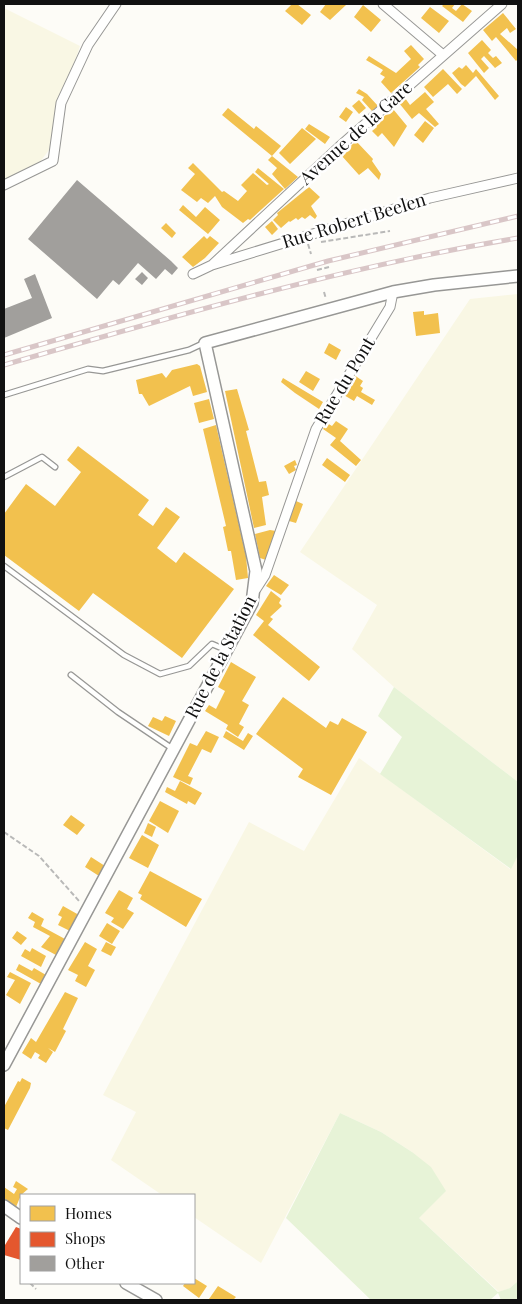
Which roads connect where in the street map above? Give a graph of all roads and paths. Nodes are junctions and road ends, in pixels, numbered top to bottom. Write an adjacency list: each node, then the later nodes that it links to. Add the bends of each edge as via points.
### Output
1 (116, 4): 6 (street, via 88,46 61,104 52,161)
2 (383, 4): 4 (street)
3 (502, 4): 4 (street, Avenue de la Gare)
4 (443, 55): 11 (street, Avenue de la Gare)
5 (518, 178): 11 (street, Rue Robert Beelen, via 430,198)
6 (4, 185)
7 (390, 231): 8 (path)
8 (314, 242)
9 (310, 250): 10 (path)
10 (311, 254)
11 (212, 265): 14 (street, Rue Robert Beelen)
12 (329, 267): 13 (path)
13 (316, 270)
14 (193, 274)
15 (518, 276): 17 (street)
16 (324, 292): 18 (path)
17 (393, 292): 19 (street); 24 (street, Rue du Pont, via 390,307 316,429 265,575)
18 (326, 298)
19 (205, 343): 20 (lane, via 189,350 103,371 88,369); 24 (street, Rue de la Station, via 256,571)
20 (4, 395)
21 (54, 467): 22 (lane, via 42,457)
22 (4, 477)
23 (4, 566): 25 (lane, via 124,655 160,674 189,666 212,644)
24 (256, 590): 25 (street, Rue de la Station)
25 (227, 651): 27 (street, Rue de la Station)
26 (71, 675): 27 (lane, via 118,712)
27 (174, 749): 29 (street, Rue de la Station)
28 (4, 832): 29 (path, via 38,856)
29 (87, 911): 30 (street, Rue de la Station)
30 (4, 1065)
31 (4, 1206): 32 (street)
32 (20, 1217)
33 (31, 1284): 35 (path)
34 (128, 1284): 36 (street)
35 (36, 1289)
36 (156, 1300)

